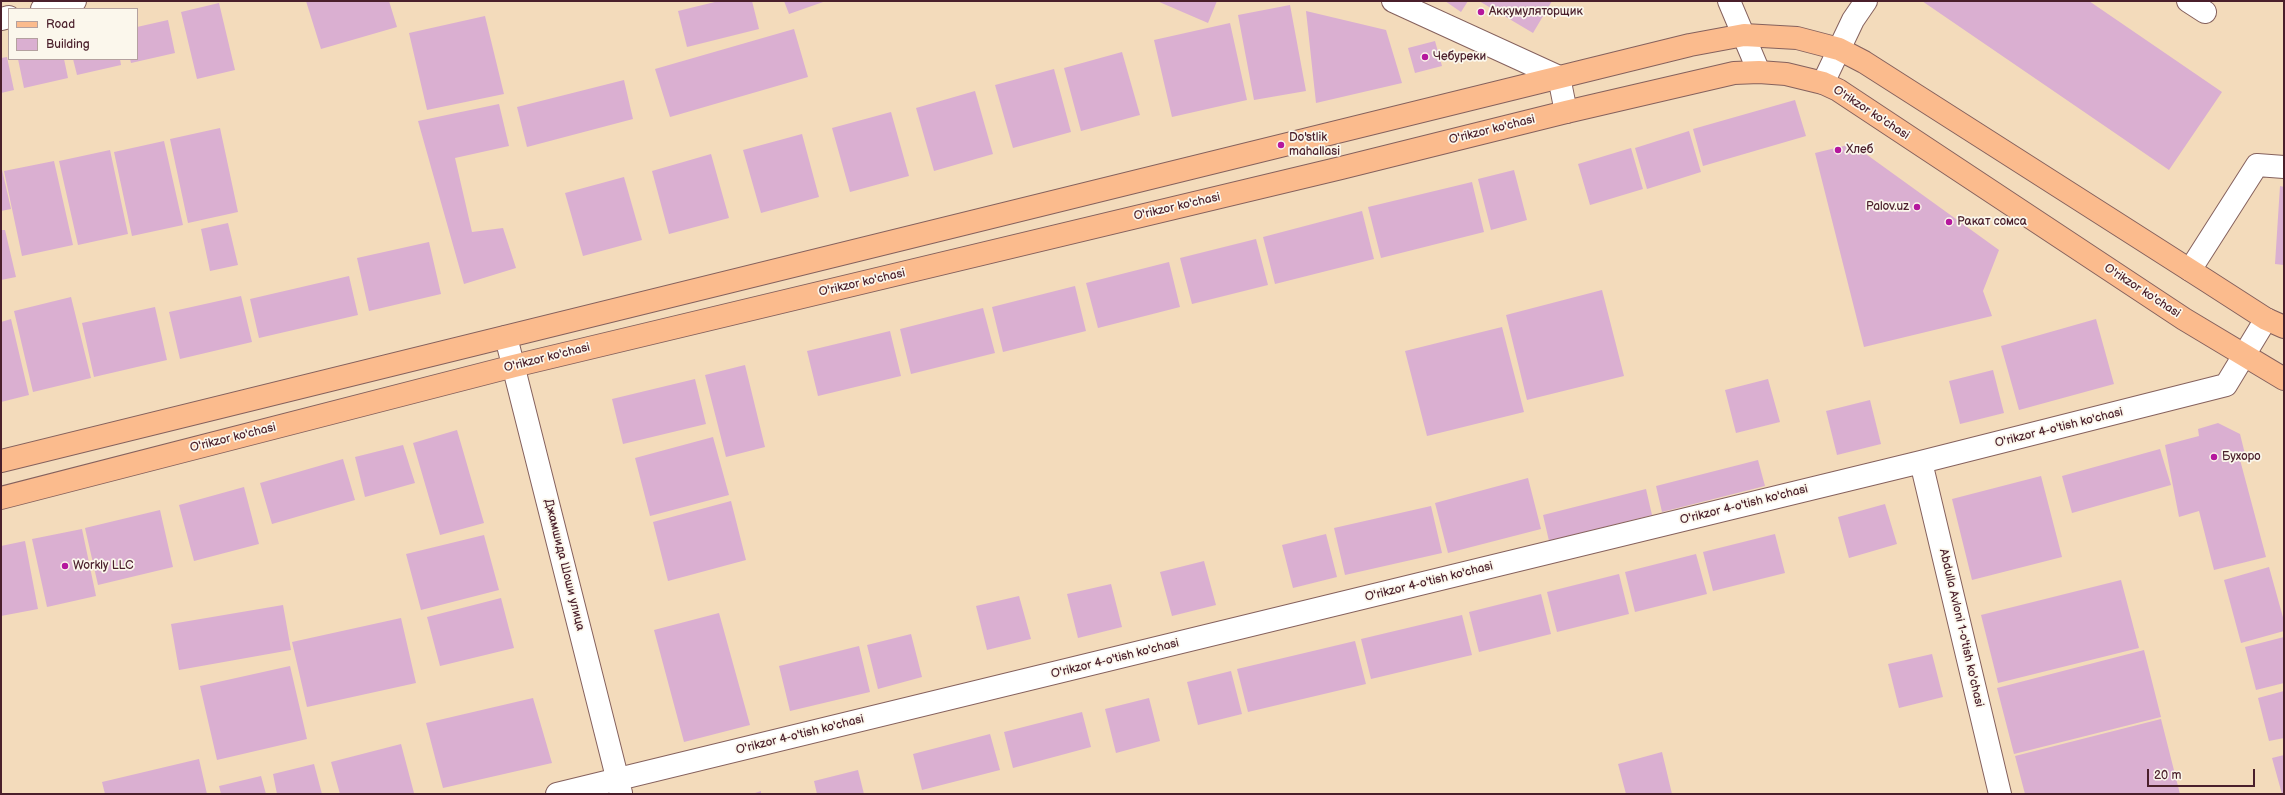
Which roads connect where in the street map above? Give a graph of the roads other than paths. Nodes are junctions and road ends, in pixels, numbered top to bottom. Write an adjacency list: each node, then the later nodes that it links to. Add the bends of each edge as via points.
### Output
1 (75, 1): 5 (street)
2 (1393, 1): 9 (street)
3 (1729, 1): 6 (street)
4 (1866, 1): 7 (street, via 1853,20)
5 (46, 8)
6 (1744, 35): 7 (main road, via 1797,38); 8 (street); 9 (main road, via 1690,44)
7 (1839, 49): 10 (street); 13 (main road, via 1864,62)
8 (1759, 72): 10 (main road, O'rikzor ko'chasi, via 1786,74); 11 (main road, O'rikzor ko'chasi, via 1734,73)
9 (1559, 77): 11 (street); 15 (main road)
10 (1823, 83): 16 (main road, O'rikzor ko'chasi, via 1838,90)
11 (1566, 112): 17 (main road, O'rikzor ko'chasi)
12 (2284, 167): 13 (street, via 2257,165)
13 (2190, 270): 14 (main road)
14 (2275, 323): 16 (street, O'rikzor 4-o'tish ko'chasi)
15 (506, 337): 17 (street, Джамшида Шоши улица); 19 (main road)
16 (2243, 356): 18 (main road, O'rikzor ko'chasi); 20 (street, O'rikzor 4-o'tish ko'chasi, via 2226,385)
17 (514, 366): 21 (main road, O'rikzor ko'chasi); 22 (street, Джамшида Шоши улица)
18 (2284, 379)
19 (1, 461)
20 (1921, 462): 22 (street, O'rikzor 4-o'tish ko'chasi); 24 (street, Abdulla Avloni 1-o'tish ko'chasi)
21 (1, 498)
22 (619, 787): 23 (street, O'rikzor 4-o'tish ko'chasi)
23 (557, 794)
24 (2000, 794)

